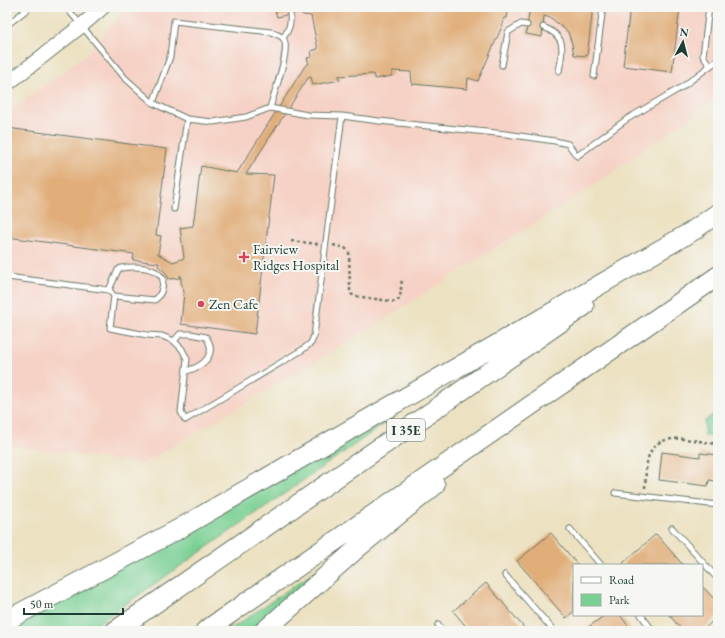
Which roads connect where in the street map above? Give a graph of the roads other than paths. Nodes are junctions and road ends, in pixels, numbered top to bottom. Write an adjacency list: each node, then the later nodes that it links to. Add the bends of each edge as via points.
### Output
1 (30, 7): 7 (lane)
2 (66, 7): 9 (lane)
3 (102, 7): 9 (street)
4 (603, 7): 16 (lane)
5 (709, 7): 14 (lane, via 703,56)
6 (290, 14): 11 (lane, via 291,21)
7 (7, 25)
8 (527, 25): 13 (lane, via 521,24 508,32)
9 (81, 26): 17 (street); 18 (lane, via 125,78)
10 (543, 27): 15 (lane, via 557,35 561,42 563,50)
11 (283, 38): 18 (lane, via 272,32 174,21 170,57); 19 (lane, via 286,45 282,70)
12 (718, 60): 14 (lane)
13 (502, 65)
14 (710, 66): 20 (lane, via 682,87 627,119 577,156 568,144 555,141)
15 (559, 71)
16 (594, 76)
17 (7, 84)
18 (153, 103): 21 (lane)
19 (270, 108): 20 (lane, via 308,115); 21 (lane, via 246,117 213,122)
20 (342, 116): 30 (lane, via 316,330 311,342 302,350 184,420 181,412)
21 (187, 119): 22 (lane)
22 (174, 209)
23 (718, 213): 24 (highway, I 35E)
24 (696, 229): 40 (highway, via 176,530); 42 (highway, I 35E)
25 (718, 276): 31 (highway)
26 (7, 277): 27 (lane)
27 (109, 290): 28 (lane); 28 (lane, via 118,270 122,268 150,269 156,271 163,279 161,292 155,300)
28 (114, 296): 29 (lane, via 110,328 147,336 162,336)
29 (174, 341): 30 (lane, via 187,359); 30 (lane, via 180,334 191,334 206,337 210,343 205,362)
30 (187, 371)
31 (527, 410): 43 (highway); 44 (highway, via 361,545)
32 (615, 493): 33 (lane)
33 (718, 505)
34 (672, 528): 38 (lane)
35 (570, 529): 36 (lane)
36 (600, 564)
37 (505, 575): 46 (lane)
38 (718, 579)
39 (642, 616): 47 (lane)
40 (7, 620)
41 (438, 625): 45 (lane)
42 (115, 631)
43 (205, 631)
44 (264, 631)
45 (443, 631)
46 (554, 631)
47 (653, 631)

